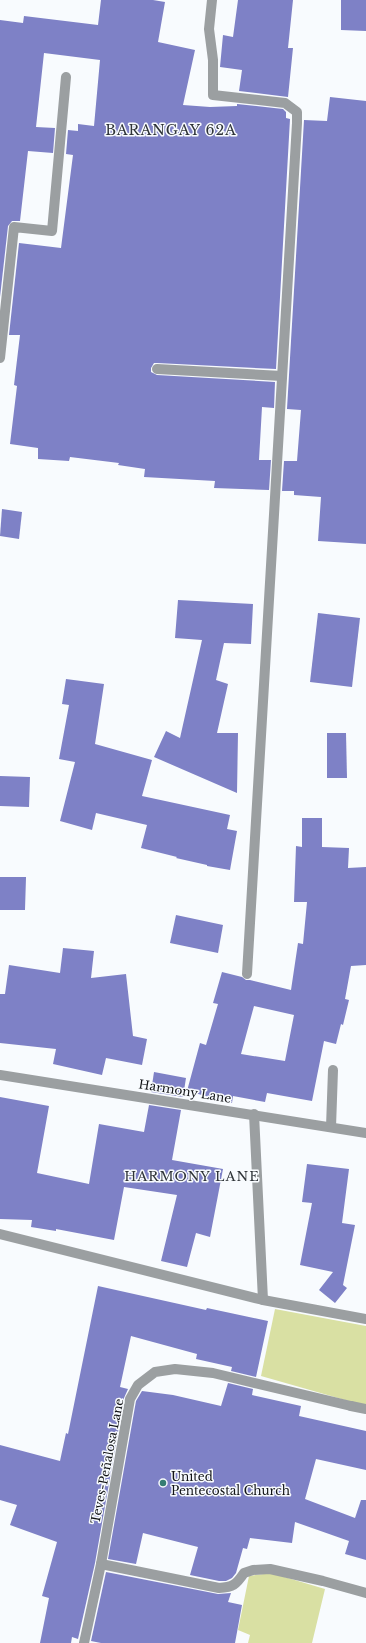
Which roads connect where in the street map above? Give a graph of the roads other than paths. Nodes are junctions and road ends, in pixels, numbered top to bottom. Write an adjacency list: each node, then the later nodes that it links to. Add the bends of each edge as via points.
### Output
1 (212, 0): 5 (street, via 209,29 213,60 213,95 285,102 296,112 297,131)
2 (66, 77): 3 (street, via 52,231 14,227)
3 (0, 358)
4 (157, 369): 5 (street)
5 (282, 376): 6 (street)
6 (247, 974)
7 (333, 1070): 10 (street)
8 (0, 1075): 9 (street, Harmony Lane)
9 (254, 1114): 10 (street, Harmony Lane); 13 (street)
10 (331, 1127): 11 (street, Harmony Lane)
11 (366, 1132)
12 (0, 1234): 13 (street)
13 (263, 1300): 14 (street)
14 (366, 1319)
15 (366, 1408): 16 (street, Teves-Peñalosa Lane, via 213,1373 175,1369 155,1372 138,1385 130,1399)
16 (101, 1564): 17 (street, via 219,1588 230,1587 238,1582 244,1573 270,1569); 18 (street, Teves-Peñalosa Lane)
17 (366, 1593)
18 (84, 1643)

